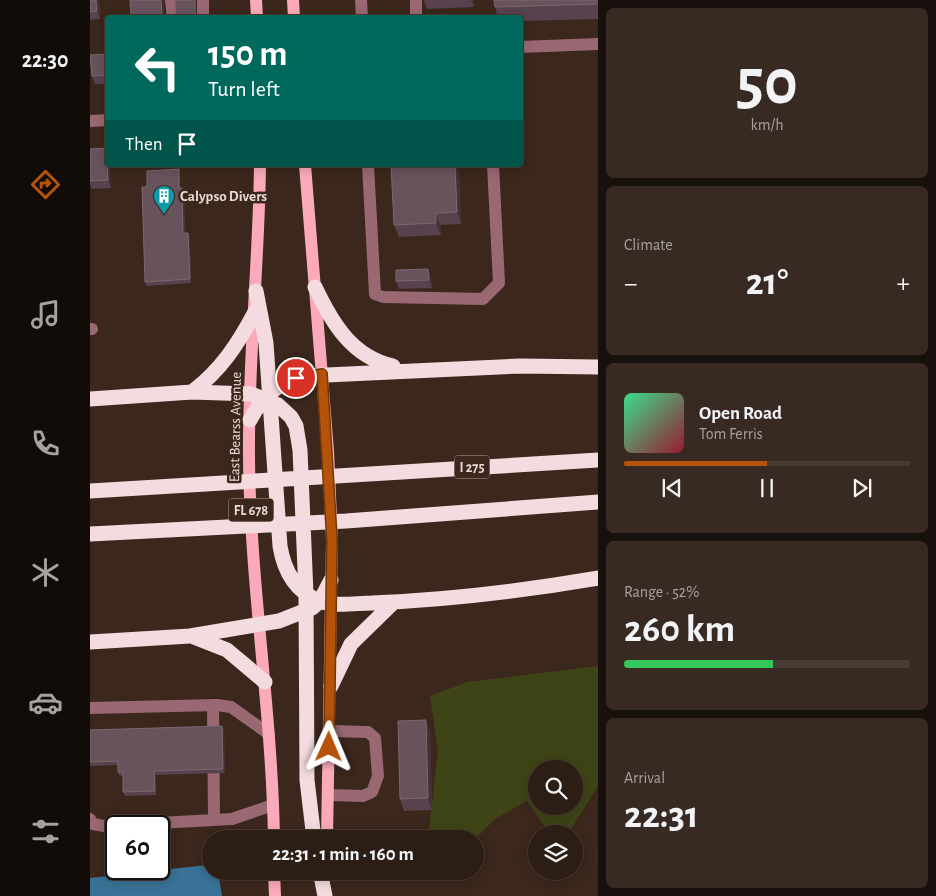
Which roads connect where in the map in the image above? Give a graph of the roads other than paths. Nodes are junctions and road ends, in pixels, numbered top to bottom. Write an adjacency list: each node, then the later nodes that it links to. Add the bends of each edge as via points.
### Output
1 (172, 0): 7 (street)
2 (202, 0): 8 (street)
3 (256, 0): 9 (main road)
4 (293, 0): 10 (main road)
5 (361, 0): 11 (street)
6 (416, 0): 12 (street)
7 (173, 15)
8 (203, 15)
9 (257, 15)
10 (294, 15)
11 (362, 15)
12 (416, 15)
13 (598, 44): 14 (street)
14 (523, 47)
15 (105, 120): 16 (street)
16 (90, 121)
17 (260, 167): 22 (main road, East Bearss Avenue)
18 (305, 167): 21 (main road)
19 (368, 167): 20 (street, via 375,294 383,297 483,299 499,283)
20 (493, 167)
21 (315, 287): 25 (highway, via 339,330 353,345 377,361); 26 (main road)
22 (256, 292): 23 (main road, East Bearss Avenue); 28 (highway, via 266,343)
23 (255, 312): 27 (highway, via 226,360); 28 (main road, East Bearss Avenue)
24 (598, 367): 25 (highway, via 547,365)
25 (407, 369): 26 (highway)
26 (322, 374): 28 (highway, via 296,378); 36 (main road, via 331,496)
27 (192, 392): 28 (highway); 29 (highway)
28 (264, 396): 30 (highway); 37 (highway, via 291,417 299,437); 37 (highway, via 282,558 294,583)
29 (90, 399)
30 (250, 420): 40 (main road, East Bearss Avenue / FL 678, via 252,546)
31 (598, 460): 32 (highway, I 275)
32 (90, 491)
33 (598, 502): 34 (highway, via 346,521)
34 (90, 534)
35 (598, 578): 38 (highway, via 481,596)
36 (331, 580): 37 (highway)
37 (319, 600): 38 (highway); 39 (highway); 44 (main road)
38 (394, 602): 44 (highway, via 355,640)
39 (306, 612): 40 (highway); 54 (highway, via 307,780)
40 (260, 625): 41 (highway); 43 (main road, East Bearss Avenue / FL 678)
41 (190, 636): 42 (highway); 43 (highway, via 228,650)
42 (90, 642)
43 (265, 682): 48 (main road, East Bearss Avenue / FL 678)
44 (331, 686): 47 (main road)
45 (213, 705): 46 (street); 48 (street, via 231,707); 52 (street)
46 (90, 708)
47 (330, 731): 49 (main road); 49 (street, via 368,732 375,738 378,776 372,792 363,796)
48 (269, 734): 50 (main road, East Bearss Avenue / FL 678)
49 (328, 795): 55 (main road)
50 (273, 805): 52 (street, via 232,819); 53 (main road, East Bearss Avenue / FL 678)
51 (90, 820): 52 (street, via 104,826)
52 (214, 820)
53 (274, 830)
54 (313, 830)
55 (327, 830)
56 (274, 880): 59 (main road)
57 (322, 880): 60 (highway)
58 (326, 880): 60 (main road)
59 (275, 896)
60 (325, 896)

